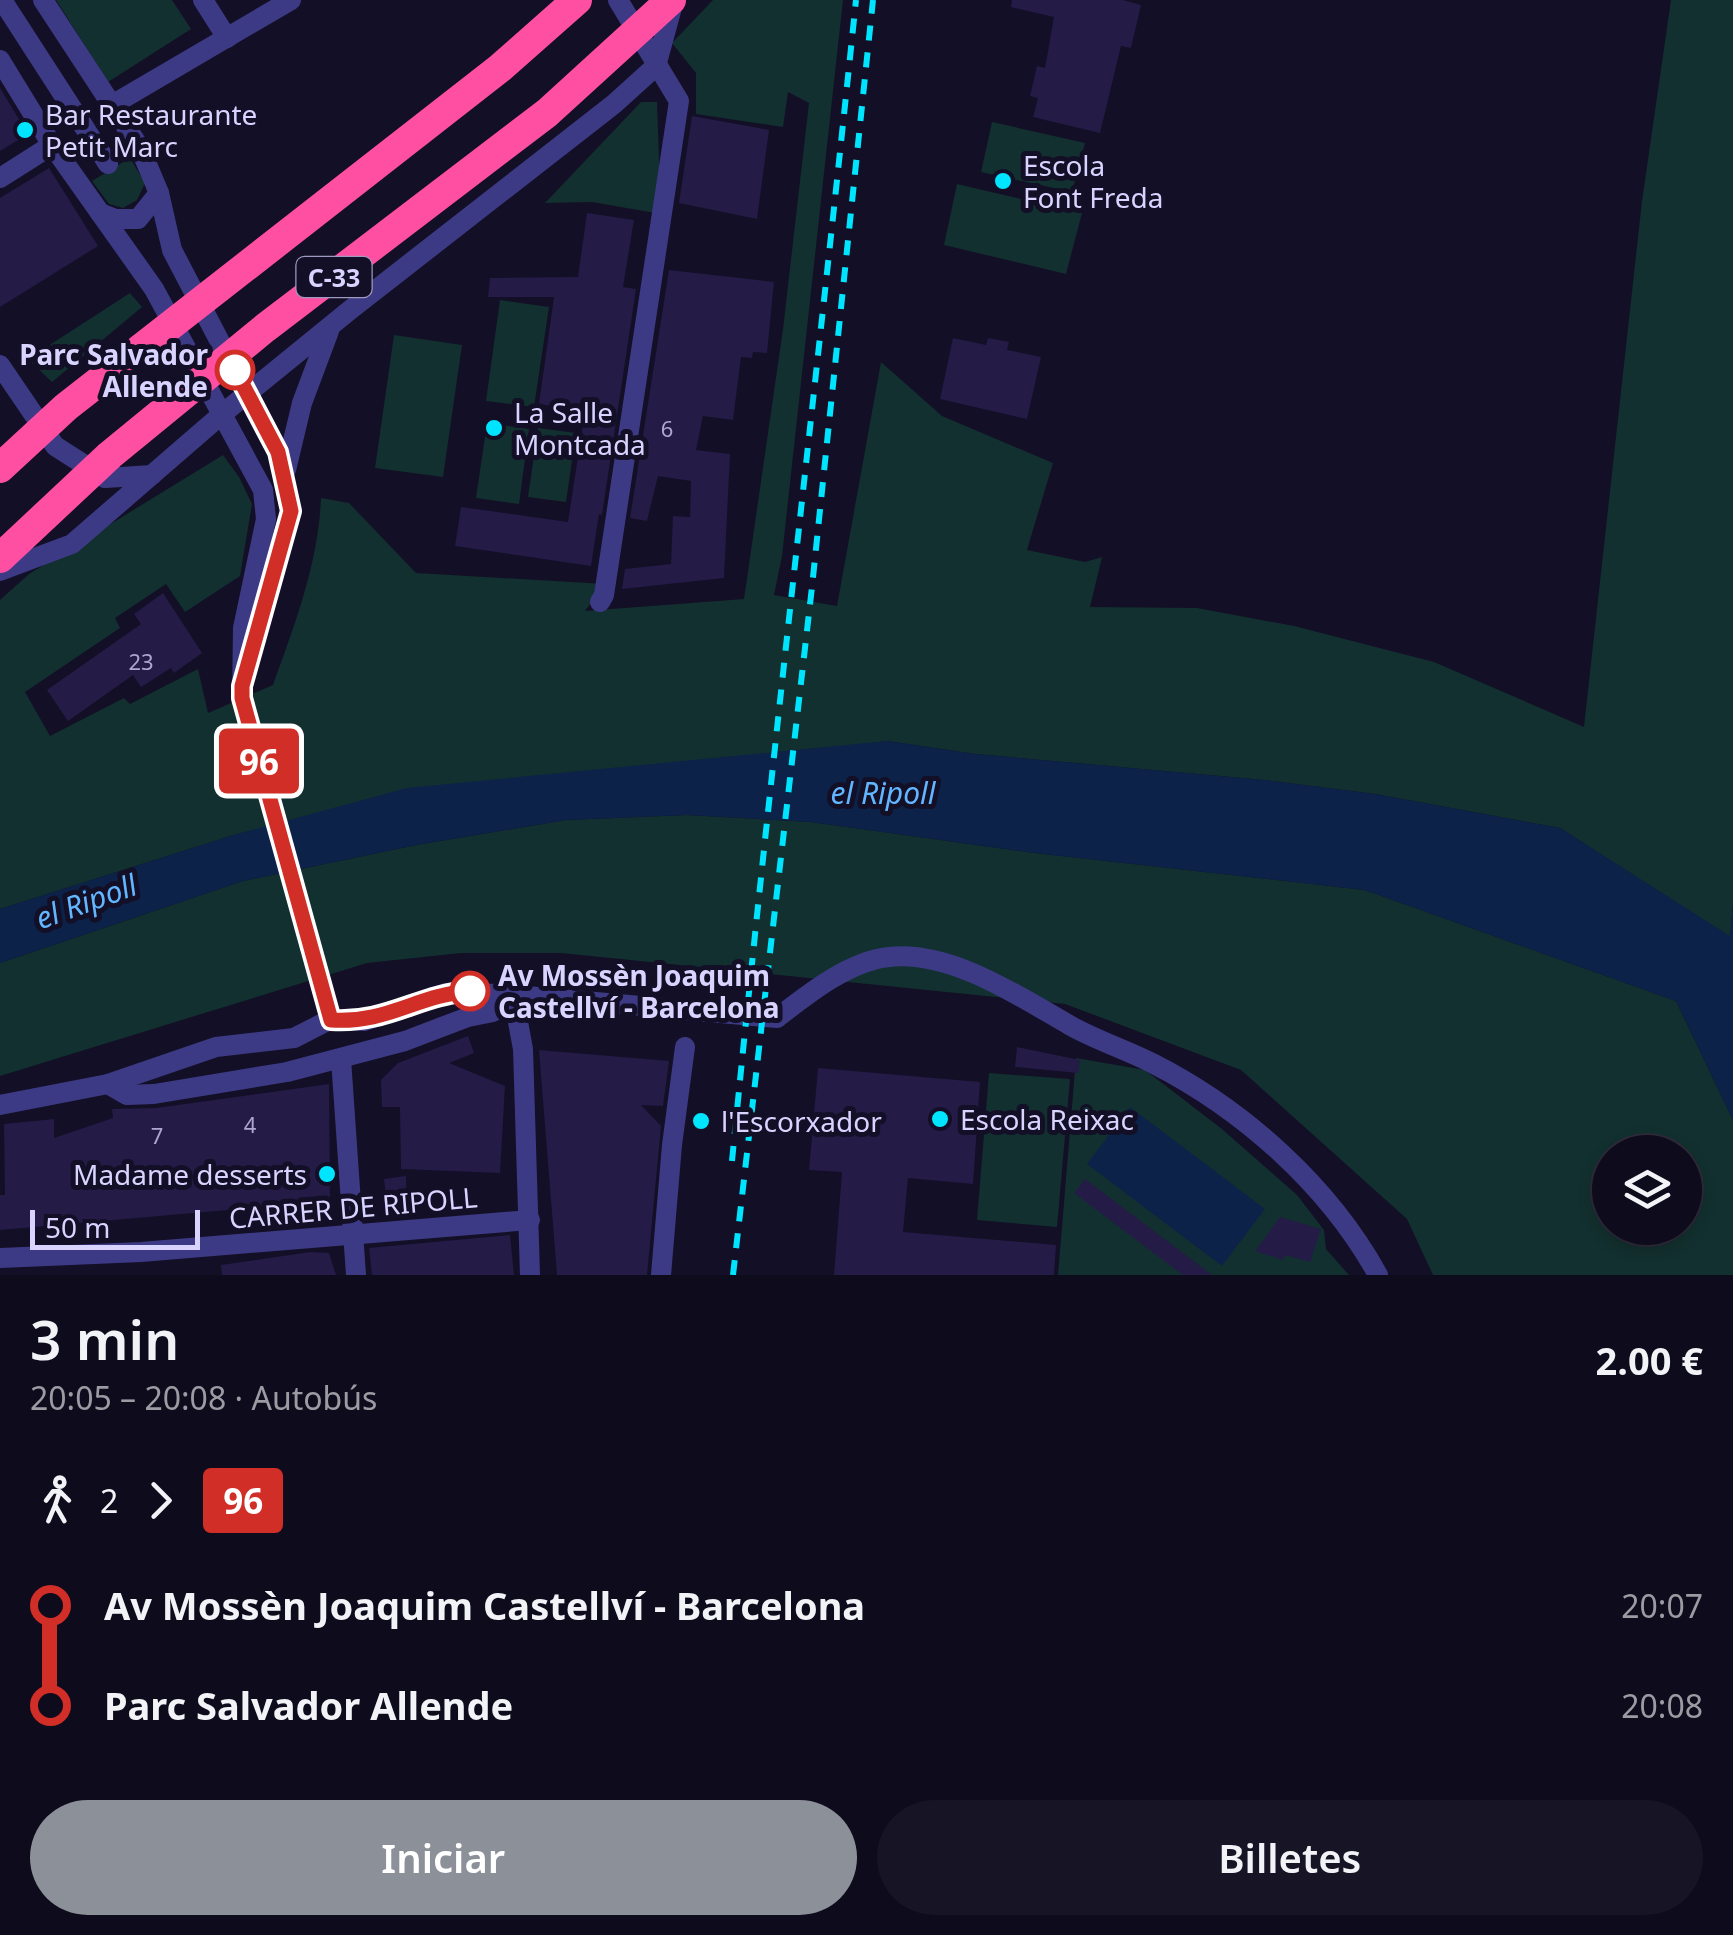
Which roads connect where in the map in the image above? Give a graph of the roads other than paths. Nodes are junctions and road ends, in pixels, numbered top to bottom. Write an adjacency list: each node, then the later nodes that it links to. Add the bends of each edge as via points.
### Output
1 (2, 0): 13 (street)
2 (43, 0): 11 (street)
3 (203, 0): 8 (street)
4 (291, 0): 8 (street)
5 (577, 0): 23 (highway, C-33, bridge, via 500,68 93,385)
6 (618, 0): 10 (street)
7 (673, 0): 10 (street); 26 (highway, C-33, bridge, via 548,112 110,455)
8 (227, 38): 11 (street)
9 (0, 60): 12 (street)
10 (656, 66): 17 (street); 28 (street, via 679,101)
11 (112, 106): 15 (street)
12 (52, 145): 14 (street); 16 (street)
13 (108, 164)
14 (0, 178)
15 (159, 193): 16 (street, via 138,218); 19 (street, via 172,250)
16 (100, 213): 21 (street, via 154,289)
17 (329, 329): 19 (street); 20 (street)
18 (0, 364): 24 (street, via 56,446 105,478)
19 (248, 396): 21 (street); 22 (street)
20 (297, 420): 22 (street); 25 (street)
21 (226, 423): 22 (street); 24 (street); 29 (street, via 262,490 266,520 243,628)
22 (263, 426): 25 (street)
23 (0, 468)
24 (152, 475): 27 (street, via 72,544)
25 (286, 482): 29 (street, via 289,523)
26 (0, 558)
27 (0, 571)
28 (600, 602)
29 (242, 692): 31 (street)
30 (510, 994): 31 (street, via 446,993 364,1021); 33 (street, via 493,1012); 36 (street, via 523,1049); 42 (street, via 777,1018 862,963 894,956 988,978 1103,1044 1152,1062 1230,1111 1335,1212)
31 (331, 1020): 34 (street, via 294,1038 216,1047)
32 (685, 1047): 41 (street)
33 (341, 1059): 34 (street, via 154,1094 127,1095); 37 (street)
34 (108, 1084): 35 (street)
35 (0, 1105)
36 (530, 1220): 37 (street, CARRER DE RIPOLL); 40 (street)
37 (352, 1234): 38 (street, CARRER DE RIPOLL); 39 (street)
38 (0, 1258)
39 (356, 1275)
40 (530, 1275)
41 (661, 1275)
42 (1378, 1275)

